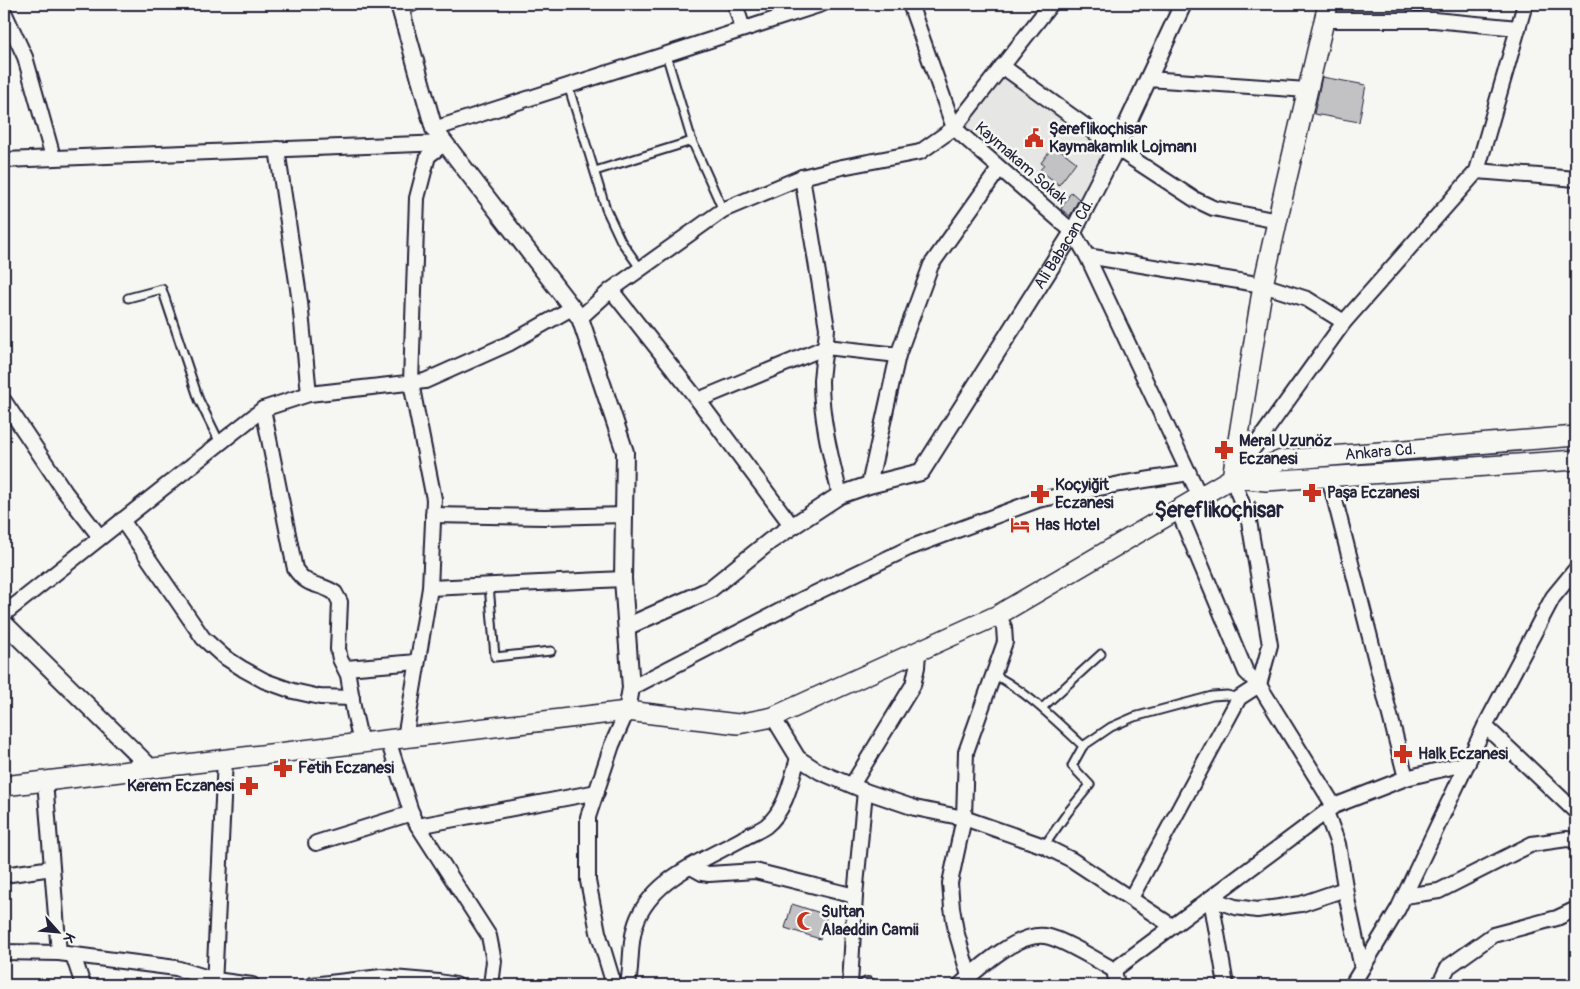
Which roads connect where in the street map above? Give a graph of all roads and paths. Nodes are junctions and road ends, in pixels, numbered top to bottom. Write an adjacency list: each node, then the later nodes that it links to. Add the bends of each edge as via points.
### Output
1 (735, 4): 11 (street)
2 (822, 4): 11 (street)
3 (910, 4): 17 (street, Kaymakam Sokak)
4 (1051, 4): 13 (street)
5 (1183, 4): 14 (street, Ali Babacan Cd.)
6 (1525, 4): 10 (street)
7 (403, 5): 18 (street)
8 (4, 12): 23 (street, via 25,57)
9 (1326, 12): 10 (street); 16 (main road)
10 (1518, 28): 27 (street)
11 (743, 29): 12 (street)
12 (666, 54): 15 (street); 19 (lane)
13 (1002, 66): 17 (street); 21 (street)
14 (1148, 79): 16 (street); 21 (street, Ali Babacan Cd.)
15 (568, 85): 18 (street); 26 (lane)
16 (1308, 90): 31 (main road)
17 (954, 128): 25 (street, Kaymakam Sokak); 28 (street, via 920,152)
18 (434, 129): 20 (street)
19 (692, 141): 26 (lane); 30 (lane)
20 (445, 143): 22 (street); 38 (street); 42 (street, via 428,156 417,198)
21 (1116, 148): 31 (street, via 1213,208); 32 (street, Ali Babacan Cd.)
22 (277, 149): 23 (street); 43 (street, via 300,302)
23 (52, 157): 24 (street)
24 (4, 160)
25 (999, 169): 32 (street, Kaymakam Sokak); 41 (street, via 931,265)
26 (595, 171): 34 (lane, via 614,227)
27 (1477, 171): 29 (street); 39 (street)
28 (802, 177): 30 (street); 40 (street, via 827,328)
29 (1576, 179)
30 (723, 210): 34 (street)
31 (1277, 221): 35 (main road)
32 (1073, 232): 33 (street, Kaymakam Sokak); 53 (street, Ali Babacan Cd., via 921,472)
33 (1087, 256): 35 (street); 50 (street, Kaymakam Sokak)
34 (640, 268): 36 (street)
35 (1263, 285): 39 (street, via 1308,299); 52 (main road)
36 (610, 290): 38 (street); 44 (street)
37 (128, 298): 48 (lane, via 162,289 199,400)
38 (576, 313): 42 (street, via 425,381); 58 (street, via 625,452)
39 (1344, 322): 52 (street)
40 (826, 347): 41 (street); 44 (street); 54 (street, via 821,381 825,433)
41 (898, 355): 53 (street)
42 (411, 382): 43 (street); 57 (street, via 434,499)
43 (309, 394): 46 (street)
44 (698, 400): 60 (street)
45 (4, 401): 61 (street)
46 (263, 409): 48 (street); 74 (street, via 295,569 304,580 332,591 338,597 338,649)
47 (1576, 436): 52 (main road, Ankara Cd., via 1282,460)
48 (220, 443): 59 (street)
49 (1576, 460): 51 (main road, Ankara Cd.)
50 (1189, 473): 55 (street, Kaymakam Sokak); 77 (street, via 1038,500 909,548)
51 (1329, 477): 52 (main road, Ankara Cd., via 1266,481); 91 (street)
52 (1232, 478): 55 (main road); 76 (street, via 1249,521 1270,645)
53 (869, 485): 54 (street)
54 (840, 495): 60 (street)
55 (1200, 497): 56 (main road)
56 (1178, 510): 67 (main road); 76 (street, via 1246,672)
57 (433, 515): 58 (street); 65 (street)
58 (625, 515): 63 (street)
59 (122, 520): 61 (street); 78 (street, via 203,638 223,656 265,681 293,691 320,697)
60 (792, 526): 69 (street, via 709,590)
61 (100, 538): 66 (street)
62 (1575, 573): 83 (street, via 1553,597)
63 (623, 579): 64 (street); 69 (street)
64 (489, 585): 65 (street); 70 (lane, via 495,657)
65 (430, 588): 73 (street)
66 (4, 614)
67 (998, 615): 71 (main road); 75 (street, via 1006,642)
68 (4, 622): 90 (street)
69 (628, 626): 77 (street)
70 (551, 651)
71 (918, 652): 82 (main road); 93 (street, via 913,685)
72 (1101, 654): 80 (lane)
73 (418, 662): 74 (street); 84 (street)
74 (346, 668): 78 (street)
75 (994, 675): 80 (lane, via 1019,689); 100 (street, via 966,752)
76 (1259, 685): 79 (street); 97 (street)
77 (631, 688): 81 (street)
78 (352, 698): 85 (street)
79 (1239, 698): 86 (lane, via 1212,696 1134,717 1111,727); 111 (street)
80 (1042, 708): 86 (lane)
81 (627, 711): 82 (main road, via 738,724); 84 (main road); 96 (street)
82 (773, 717): 87 (street)
83 (1485, 726): 89 (street); 98 (street)
84 (397, 739): 85 (main road); 99 (street)
85 (361, 743): 88 (main road)
86 (1083, 746): 104 (lane, via 1072,766 1090,785)
87 (798, 758): 93 (street, via 820,772); 106 (street, via 788,793 766,825)
88 (225, 759): 90 (main road); 120 (street)
89 (1468, 763): 91 (street); 110 (street)
90 (151, 768): 92 (main road)
91 (1406, 778): 97 (street)
92 (45, 781): 94 (main road); 105 (street)
93 (852, 785): 95 (street)
94 (4, 786)
95 (865, 791): 100 (street, via 915,808); 109 (street)
96 (597, 792): 101 (street); 127 (street, via 588,817 588,882 598,932)
97 (1330, 809): 108 (street); 112 (street)
98 (1576, 812)
99 (412, 813): 101 (street); 103 (street)
100 (964, 818): 104 (street); 119 (street, via 950,883)
101 (418, 826): 126 (street, via 489,936 494,961)
102 (1576, 841): 110 (street, via 1566,839 1532,844 1439,891)
103 (316, 843)
104 (1044, 846): 111 (street)
105 (52, 868): 107 (street); 116 (street)
106 (691, 868): 109 (street, via 709,874 756,871); 128 (street, via 663,885 639,916 633,933)
107 (4, 875)
108 (1345, 888): 112 (street, via 1301,904 1257,910 1235,907); 117 (street)
109 (854, 896): 129 (street)
110 (1404, 896): 117 (street)
111 (1131, 898): 114 (street)
112 (1211, 898): 114 (street); 131 (street)
113 (1576, 909): 133 (street, via 1557,918 1493,935 1448,967)
114 (1172, 926): 118 (street)
115 (4, 952): 116 (street)
116 (66, 954): 120 (street, via 176,968); 122 (street)
117 (1362, 968): 132 (street)
118 (1114, 970): 119 (street, via 1052,938 1038,936 1014,942); 130 (street)
119 (965, 981)
120 (214, 982): 123 (street)
121 (423, 983): 124 (street, via 381,977); 125 (street)
122 (83, 985)
123 (252, 985)
124 (312, 985)
125 (456, 985)
126 (491, 985)
127 (614, 985)
128 (628, 985)
129 (850, 985)
130 (1117, 985)
131 (1226, 985)
132 (1352, 985)
133 (1439, 985)

